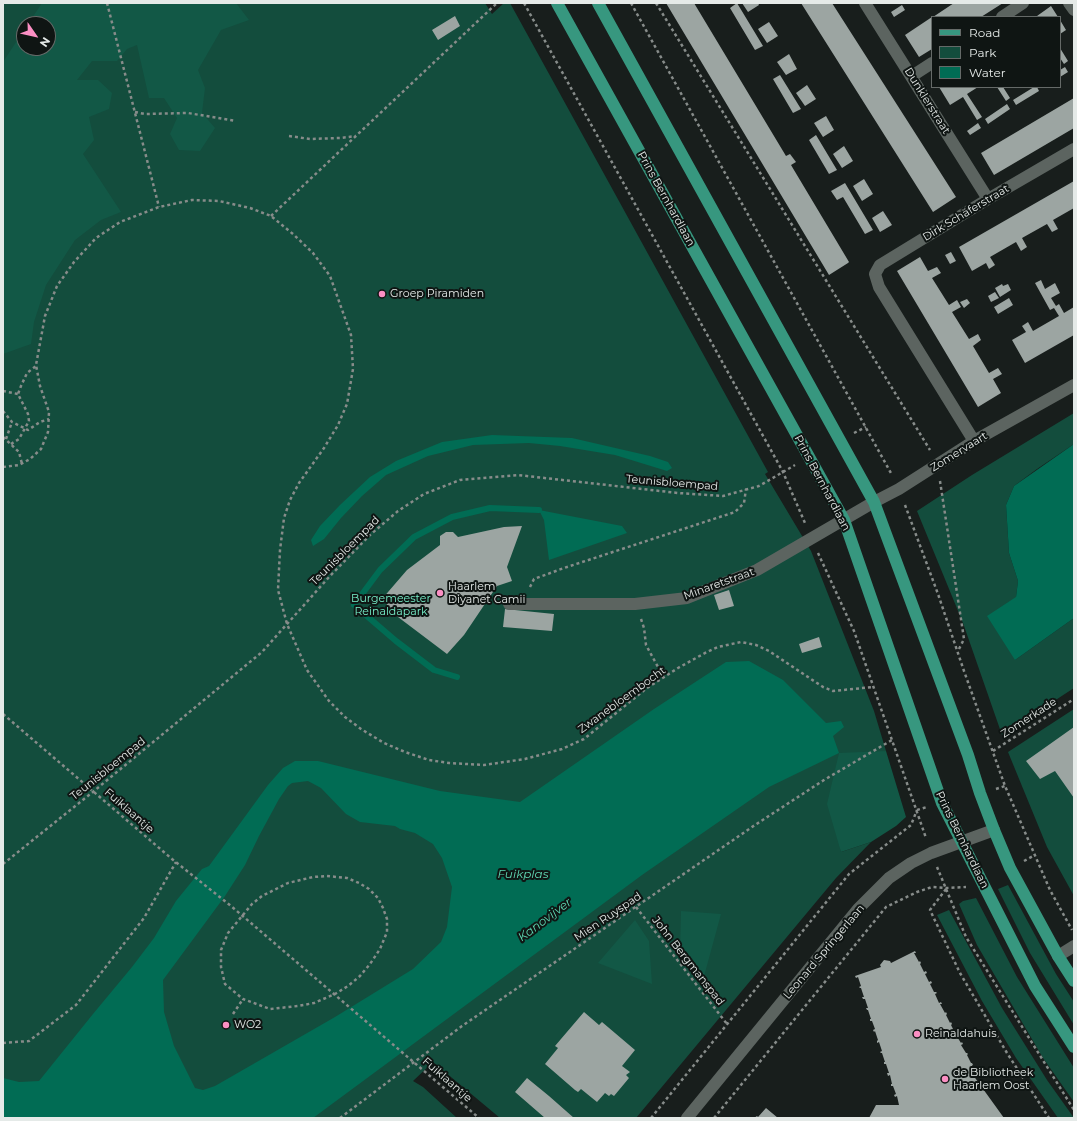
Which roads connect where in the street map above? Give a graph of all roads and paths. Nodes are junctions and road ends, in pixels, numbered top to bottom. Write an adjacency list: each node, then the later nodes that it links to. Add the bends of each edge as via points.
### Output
1 (107, 3): 15 (path)
2 (497, 3): 18 (path)
3 (524, 3): 37 (path)
4 (557, 3): 41 (main road, Prins Bernhardlaan)
5 (598, 3): 40 (main road)
6 (631, 3): 38 (path)
7 (656, 3): 35 (path)
8 (865, 3): 14 (street, Dunklerstraat)
9 (1023, 3): 12 (street)
10 (1069, 3): 11 (street)
11 (1074, 10)
12 (1004, 16)
13 (931, 64): 14 (street)
14 (912, 76): 20 (street, Dunklerstraat)
15 (135, 112): 16 (path, via 188,113); 21 (path)
16 (236, 121)
17 (289, 136): 18 (path, via 310,139)
18 (356, 136): 22 (path)
19 (1074, 149): 20 (street, Dirk Schäferstraat)
20 (988, 199): 32 (street, Dirk Schäferstraat, via 880,265 874,274)
21 (159, 207): 22 (path, Zwanebloembocht, via 192,200 219,201); 23 (path, Zwanebloembocht, via 120,222 96,238 74,262 57,286 44,316)
22 (271, 216): 46 (path, Zwanebloembocht, via 313,253 330,276 351,335 353,369 347,404 338,425 299,483 284,518 278,590)
23 (36, 365): 26 (path, via 28,373); 28 (path, Zwanebloembocht)
24 (1074, 385): 32 (street, Zomervaart)
25 (3, 391): 26 (path)
26 (18, 394): 30 (path, via 28,414 29,422)
27 (3, 411): 29 (path)
28 (49, 419): 30 (path, via 28,430); 34 (path, Zwanebloembocht, via 48,432 41,449)
29 (12, 422): 30 (path); 31 (path)
30 (25, 429): 33 (path)
31 (4, 438): 33 (path)
32 (974, 441): 35 (street, Zomervaart)
33 (11, 444): 34 (path, via 19,452)
34 (22, 464): 36 (path, Zwanebloembocht)
35 (938, 464): 38 (street, Zomervaart); 47 (path, via 964,639)
36 (3, 467)
37 (783, 472): 39 (path, Teunisbloempad, via 759,486); 42 (path)
38 (899, 489): 40 (street, Zomervaart); 47 (path)
39 (746, 490): 44 (path, via 744,502 735,512 534,579); 46 (path, Teunisbloempad, via 723,496 518,475 460,480 424,494 398,511 360,546)
40 (874, 502): 41 (street, Zomervaart); 56 (main road, via 966,748)
41 (844, 520): 42 (street, Minaretstraat); 57 (main road, Prins Bernhardlaan)
42 (811, 538): 45 (street, Minaretstraat, via 757,570 687,598); 49 (path, via 854,631)
43 (509, 604): 44 (street, Minaretstraat)
44 (522, 604): 45 (street, Minaretstraat)
45 (635, 604): 48 (path, via 644,628 646,645)
46 (287, 624): 48 (path, Zwanebloembocht, via 307,670 345,717 384,743 429,760 448,763 484,764 525,759 562,749 584,738 647,688); 55 (path, Teunisbloempad, via 262,652)
47 (958, 651): 53 (path)
48 (664, 678): 49 (path, Zwanebloembocht, via 705,653 741,642 769,651 833,691)
49 (874, 687): 52 (path)
50 (1074, 699): 53 (path, Zomerkade)
51 (3, 714): 55 (path, Fuiklaantje)
52 (892, 740): 58 (path); 65 (path, Mien Ruyspad, via 755,825)
53 (993, 750): 54 (path)
54 (1005, 786): 56 (path); 67 (path, via 1050,890)
55 (94, 791): 62 (path, Fuiklaantje); 63 (path, Teunisbloempad)
56 (980, 793): 59 (main road)
57 (942, 803): 58 (path); 60 (main road, Prins Bernhardlaan)
58 (917, 810): 61 (path); 74 (path, via 911,825 849,874)
59 (994, 830): 60 (street, Leonard Springerlaan); 69 (main road, via 1010,868)
60 (961, 842): 61 (street, Leonard Springerlaan); 76 (main road, Prins Bernhardlaan, via 1035,986)
61 (932, 853): 64 (path); 82 (street, Leonard Springerlaan, via 889,878 858,909)
62 (176, 862): 66 (path, Fuiklaantje); 75 (path, via 144,918 76,1005 29,1041)
63 (3, 864)
64 (946, 888): 78 (path, via 966,937); 83 (path, via 932,887 886,907); 84 (path, via 930,910 960,973)
65 (636, 907): 74 (path, John Bergmanspad); 77 (path, Mien Ruyspad, via 462,1026)
66 (241, 915): 71 (path); 71 (path, via 262,896 288,883 313,877 347,878 370,889 383,908 387,919 387,932 380,949 360,976); 72 (path, via 228,933 221,950 220,967 225,984)
67 (1074, 934)
68 (1074, 946): 69 (street)
69 (1058, 956): 70 (main road)
70 (1074, 981)
71 (335, 994): 72 (path, via 314,1003 270,1009); 77 (path, Fuiklaantje)
72 (243, 999): 73 (path)
73 (233, 1014)
74 (727, 1024): 81 (path)
75 (3, 1043)
76 (1074, 1047)
77 (414, 1062): 79 (path, Mien Ruyspad); 80 (path, Fuiklaantje)
78 (1074, 1110)
79 (340, 1118)
80 (479, 1118)
81 (651, 1118)
82 (687, 1118)
83 (714, 1118)
84 (1049, 1118)

